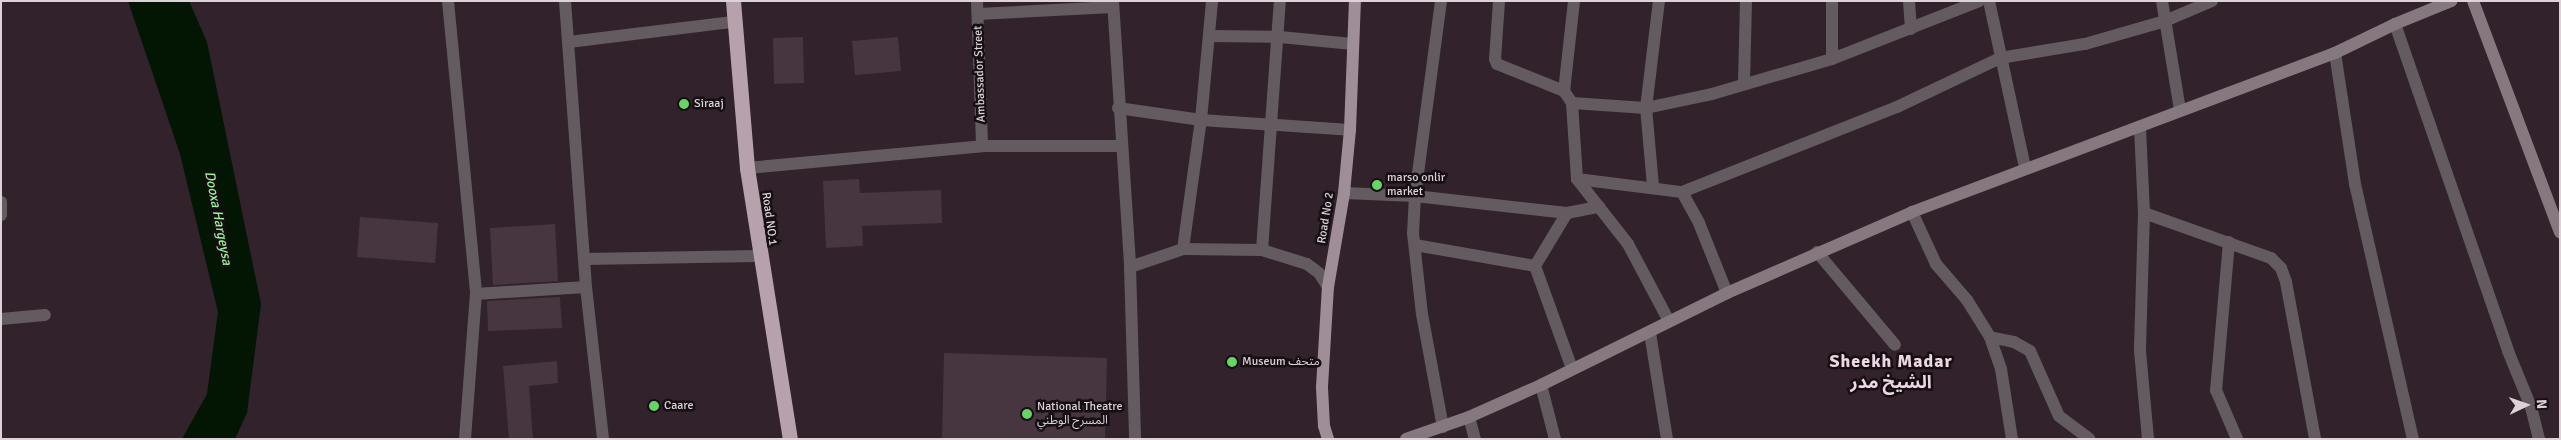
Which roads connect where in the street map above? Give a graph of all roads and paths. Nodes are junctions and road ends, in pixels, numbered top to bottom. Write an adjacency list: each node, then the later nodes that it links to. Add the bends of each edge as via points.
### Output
1 (448, 1): 72 (street)
2 (565, 1): 29 (street)
3 (733, 1): 24 (highway, Road NO.1)
4 (978, 1): 22 (street, Ambassador Street)
5 (1212, 1): 27 (street)
6 (1280, 1): 28 (street)
7 (1355, 1): 30 (main road, Road No 2)
8 (1441, 1): 52 (street)
9 (1499, 1): 35 (street, via 1497,64)
10 (1574, 1): 35 (street)
11 (1659, 1): 38 (street)
12 (1746, 1): 34 (street)
13 (1832, 1): 33 (street)
14 (1909, 1): 26 (street)
15 (1979, 1): 26 (street)
16 (1989, 1): 32 (street)
17 (2162, 1): 23 (street)
18 (2212, 1): 23 (street)
19 (2451, 1): 25 (street)
20 (2473, 1): 59 (street)
21 (1113, 4): 22 (street); 37 (street)
22 (978, 14): 44 (street, Ambassador Street)
23 (2165, 21): 32 (street, via 2086,44); 39 (street)
24 (732, 22): 29 (street); 46 (highway, Road NO.1)
25 (2395, 24): 31 (street); 98 (street, via 2508,351 2531,407)
26 (1911, 29): 33 (street)
27 (1210, 36): 28 (street); 40 (street)
28 (1280, 37): 30 (street); 41 (street)
29 (569, 42): 66 (street)
30 (1353, 44): 43 (main road, Road No 2)
31 (2334, 53): 39 (street); 97 (street, via 2355,184)
32 (2000, 58): 47 (street); 50 (street, via 1898,107)
33 (1832, 59): 34 (street)
34 (1744, 83): 38 (street, via 1712,94)
35 (1564, 91): 36 (street)
36 (1572, 103): 38 (street); 48 (street)
37 (1118, 108): 40 (street); 45 (street)
38 (1646, 108): 49 (street)
39 (2180, 110): 42 (street)
40 (1201, 120): 41 (street); 62 (street)
41 (1273, 125): 43 (street); 63 (street)
42 (2140, 128): 47 (street); 57 (street)
43 (1350, 130): 51 (main road, Road No 2)
44 (982, 146): 45 (street); 46 (street)
45 (1120, 146): 68 (street)
46 (747, 168): 65 (highway, Road NO.1)
47 (2025, 168): 55 (street)
48 (1577, 179): 49 (street, via 1623,186); 54 (street)
49 (1653, 186): 50 (street)
50 (1682, 192): 71 (street, via 1699,223)
51 (1344, 193): 52 (street); 70 (main road, Road No 2)
52 (1415, 196): 56 (street); 61 (street)
53 (1, 202): 58 (street)
54 (1600, 207): 56 (street); 75 (street, via 1628,244)
55 (1912, 212): 64 (street); 77 (street, via 1936,264 1967,300)
56 (1567, 213): 67 (street)
57 (2144, 213): 60 (street); 94 (street, via 2140,351)
58 (1, 215)
59 (2560, 232)
60 (2229, 242): 95 (street, via 2216,390); 96 (street, via 2271,258 2284,274)
61 (1415, 245): 67 (street); 82 (street, via 1422,314)
62 (1183, 250): 63 (street); 68 (street)
63 (1262, 250): 70 (street, via 1307,264 1319,273)
64 (1817, 252): 71 (street); 78 (street)
65 (758, 256): 66 (street); 85 (highway, Road NO.1)
66 (584, 258): 69 (street)
67 (1535, 266): 79 (street)
68 (1130, 267): 86 (street)
69 (586, 287): 72 (street); 84 (street)
70 (1328, 287): 87 (main road, Road No 2, via 1322,387)
71 (1728, 293): 75 (street)
72 (476, 294): 83 (street)
73 (45, 316): 74 (street)
74 (1, 319)
75 (1670, 321): 76 (street)
76 (1650, 333): 79 (street); 91 (street)
77 (1990, 337): 92 (street, via 2001,369); 93 (street, via 2014,342 2030,351 2059,416)
78 (1895, 345)
79 (1572, 368): 80 (street)
80 (1541, 385): 81 (street); 90 (street)
81 (1469, 417): 82 (street); 89 (street)
82 (1443, 427): 88 (street)
83 (465, 439)
84 (603, 439)
85 (790, 439)
86 (1135, 439)
87 (1328, 439)
88 (1406, 439)
89 (1475, 439)
90 (1555, 439)
91 (1667, 439)
92 (2012, 439)
93 (2089, 439)
94 (2148, 439)
95 (2237, 439)
96 (2315, 439)
97 (2413, 439)
98 (2539, 439)

